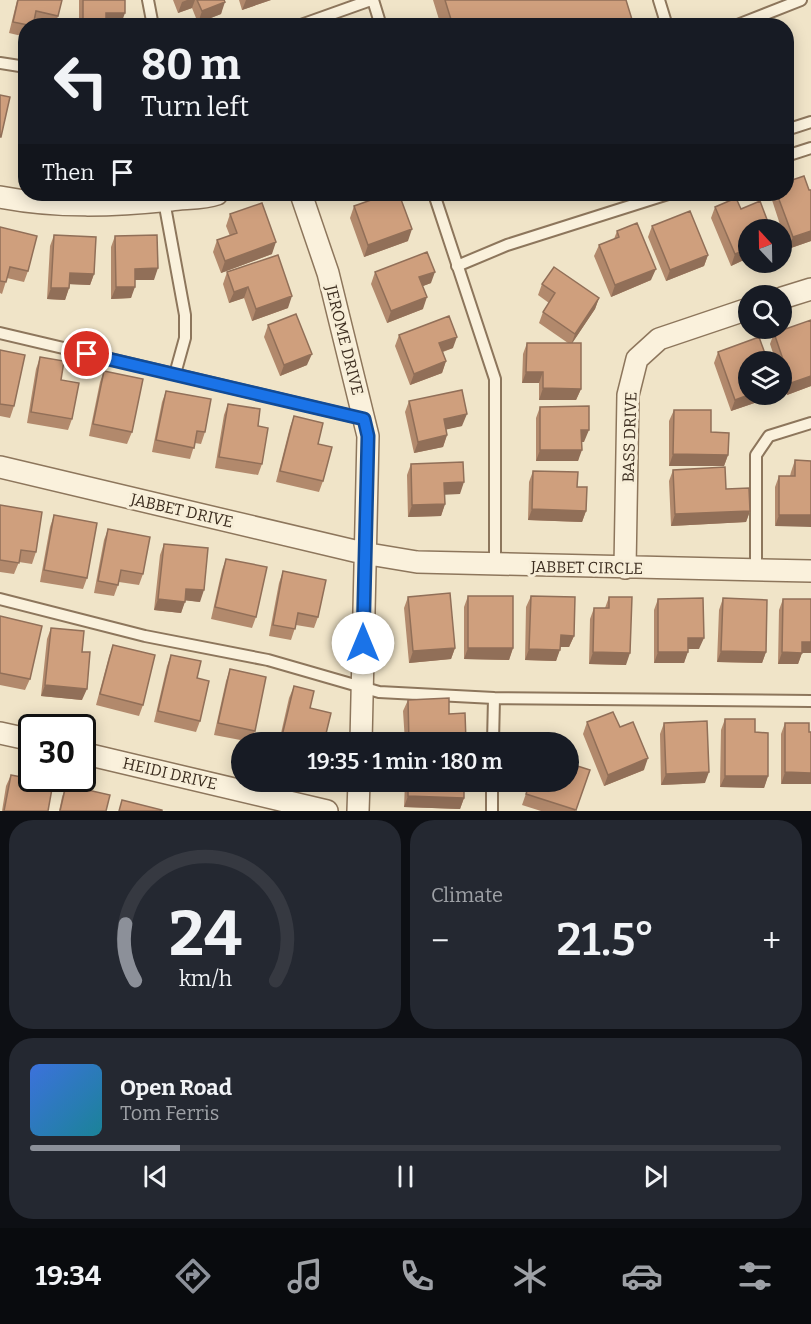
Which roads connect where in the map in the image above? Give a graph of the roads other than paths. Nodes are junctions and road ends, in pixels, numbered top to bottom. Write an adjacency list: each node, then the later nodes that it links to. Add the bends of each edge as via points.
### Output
1 (148, 0): 5 (lane)
2 (372, 0): 6 (lane); 7 (lane)
3 (660, 0): 8 (lane)
4 (801, 0): 9 (lane)
5 (151, 18)
6 (321, 18)
7 (378, 18)
8 (665, 18)
9 (755, 18)
10 (0, 63): 11 (lane)
11 (18, 66)
12 (811, 122): 13 (lane)
13 (794, 127)
14 (811, 148): 15 (lane)
15 (794, 153)
16 (0, 197): 17 (street)
17 (18, 201)
18 (20, 201): 19 (street, via 87,206)
19 (164, 201): 28 (lane, via 185,315 185,338)
20 (303, 201): 29 (street, JEROME DRIVE, via 328,273)
21 (436, 201): 23 (lane)
22 (646, 201): 23 (lane, via 507,245)
23 (457, 266): 33 (lane, via 495,379)
24 (811, 289): 25 (street)
25 (792, 295)
26 (738, 312): 34 (street, BASS DRIVE, via 658,339 637,359 628,395)
27 (0, 333): 28 (lane)
28 (175, 374): 29 (lane)
29 (364, 419): 32 (street, JEROME DRIVE, via 368,436)
30 (811, 423): 35 (lane, via 769,436 756,454)
31 (0, 467): 32 (street, JABBET DRIVE)
32 (363, 553): 33 (street, JABBET CIRCLE, via 417,562); 38 (street, JEROME DRIVE)
33 (495, 565): 34 (street, JABBET CIRCLE)
34 (625, 568): 35 (street, JABBET CIRCLE)
35 (756, 571): 36 (street, JABBET CIRCLE)
36 (811, 571)
37 (0, 599): 38 (lane, via 145,636 268,660)
38 (363, 688): 39 (lane); 41 (street, JEROME DRIVE)
39 (494, 698): 40 (lane); 42 (lane)
40 (811, 701)
41 (361, 732)
42 (493, 732)
43 (0, 733): 44 (street)
44 (18, 737)
45 (96, 756): 48 (street, HEIDI DRIVE)
46 (359, 792): 49 (street)
47 (492, 792): 50 (lane)
48 (327, 811)
49 (358, 811)
50 (492, 811)

